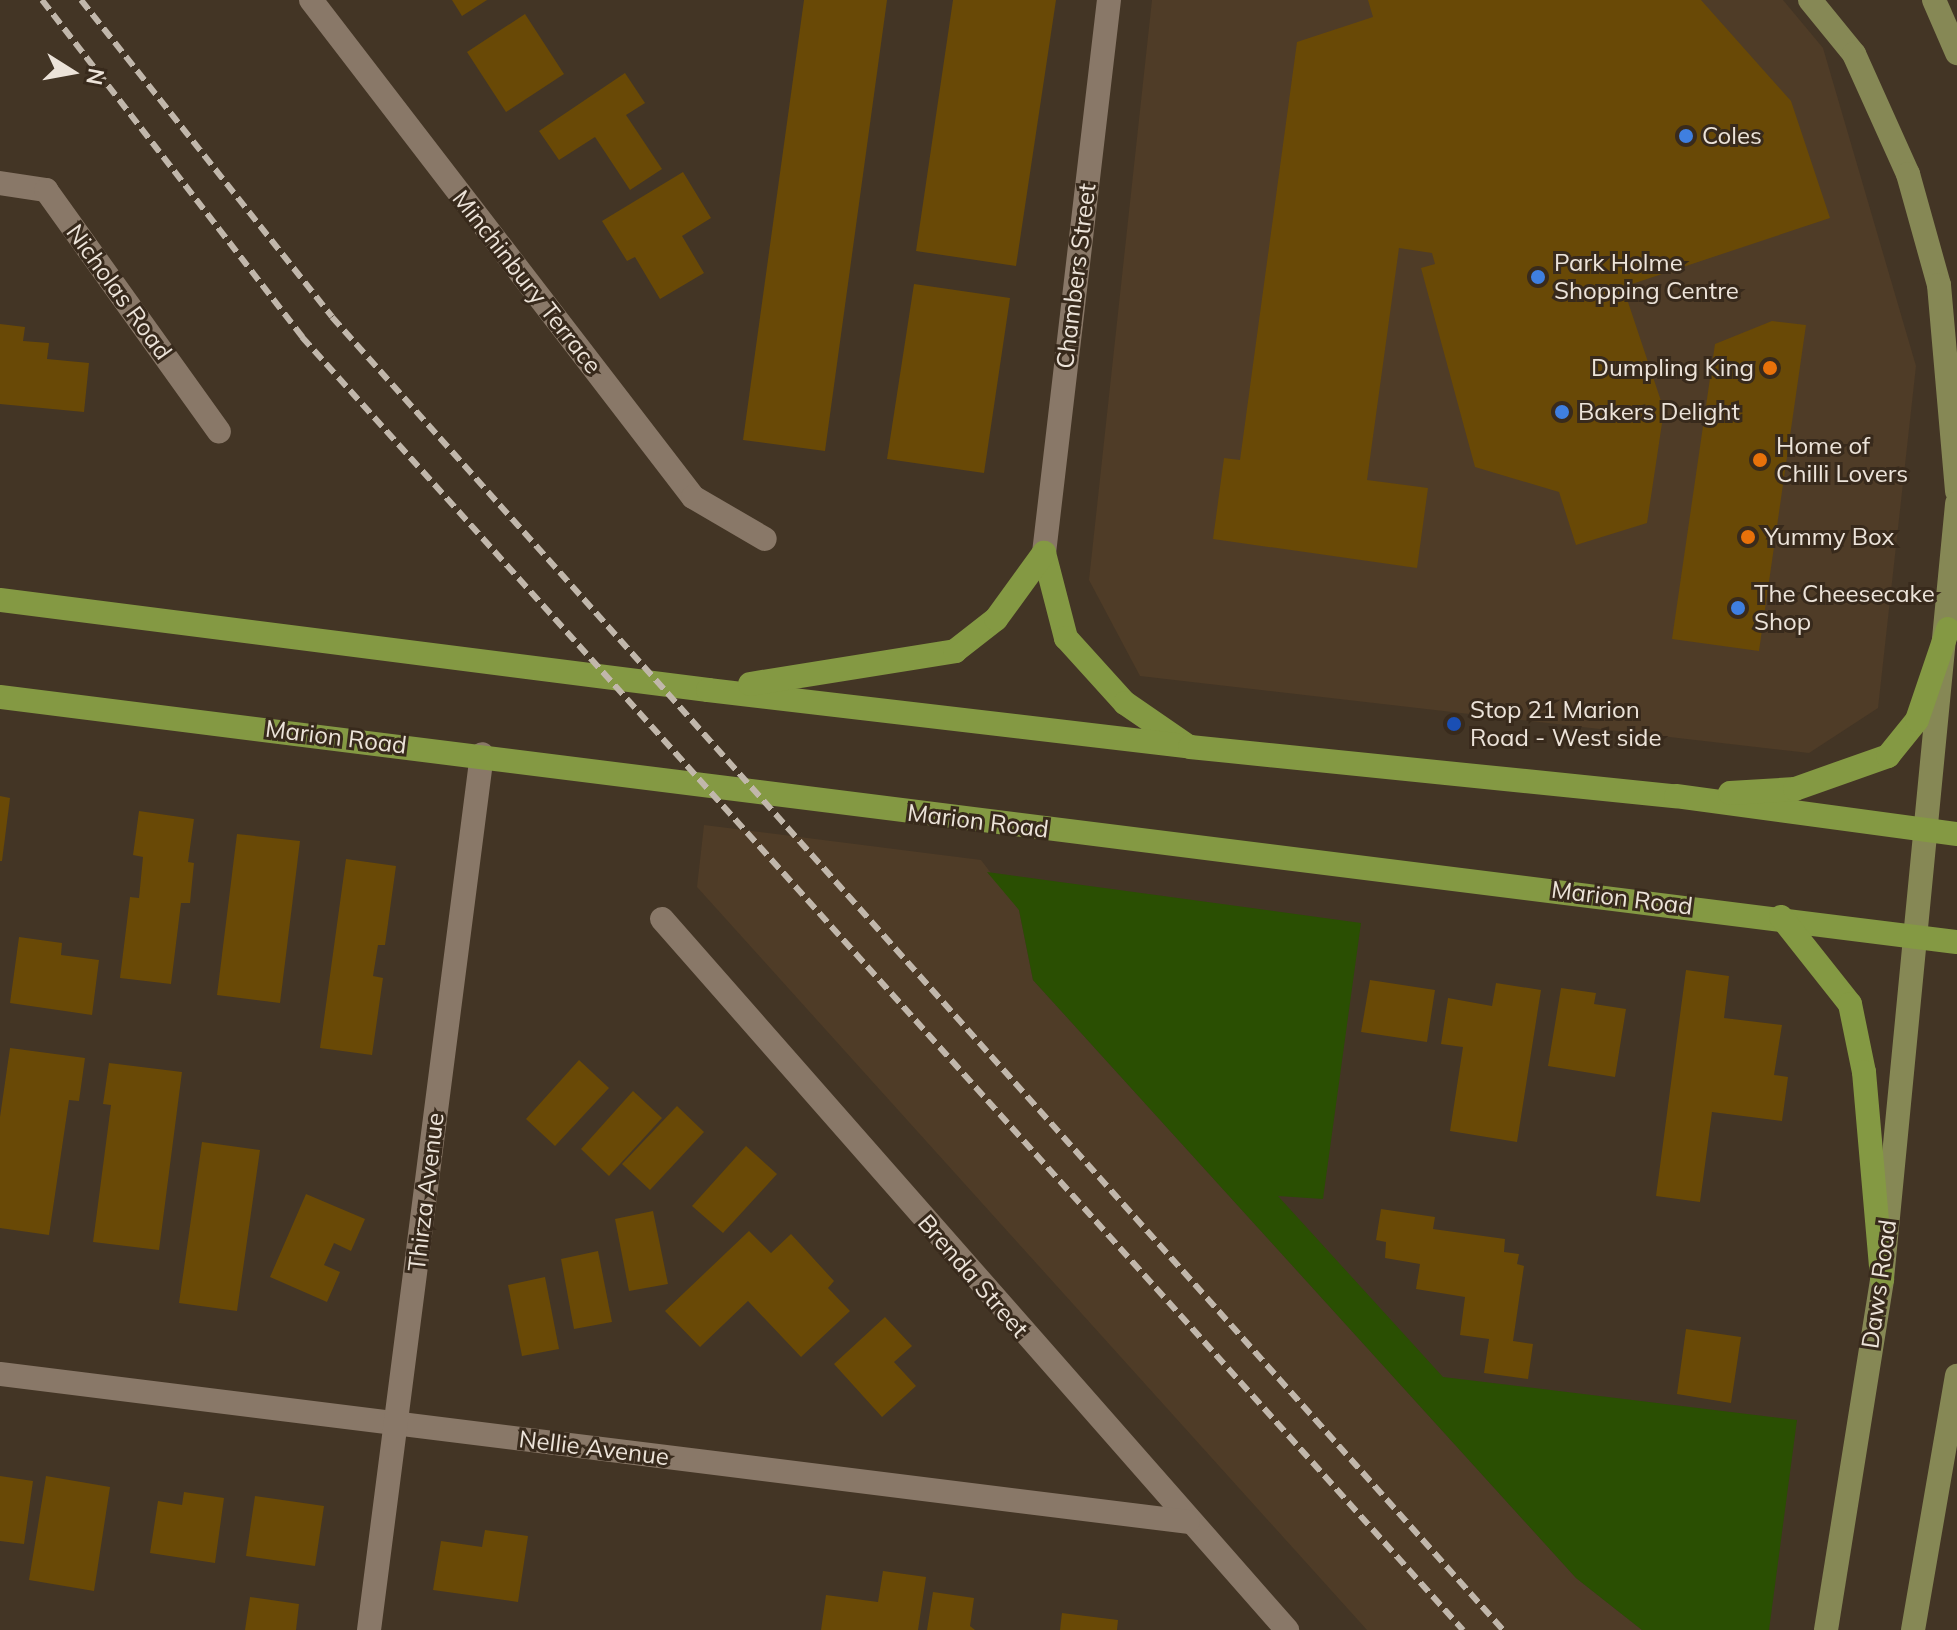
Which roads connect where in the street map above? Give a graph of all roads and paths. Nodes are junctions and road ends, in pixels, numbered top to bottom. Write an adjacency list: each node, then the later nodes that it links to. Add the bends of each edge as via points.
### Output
1 (311, 0): 10 (street, Minchinbury Terrace, via 693,497)
2 (1109, 0): 11 (street, Chambers Street)
3 (1810, 0): 8 (main road, via 1854,54 1908,174 1939,285)
4 (1934, 0): 5 (main road)
5 (1957, 53)
6 (0, 183): 7 (street, Nicholas Road, via 46,190)
7 (219, 432)
8 (1957, 491)
9 (1957, 504): 13 (main road, Daws Road)
10 (765, 539)
11 (1044, 553): 14 (main road, via 996,619 955,651); 16 (main road, via 1066,638 1125,703)
12 (0, 600): 14 (main road)
13 (1948, 629): 18 (main road, via 1917,720 1888,756 1795,789); 19 (main road, Daws Road)
14 (708, 690): 16 (main road)
15 (0, 697): 17 (main road, Marion Road)
16 (1190, 747): 18 (main road)
17 (482, 754): 21 (main road, Marion Road, via 1033,828); 28 (street, Thirza Avenue)
18 (1676, 796): 19 (main road)
19 (1928, 830): 20 (main road); 23 (main road, Daws Road)
20 (1957, 834)
21 (1781, 917): 23 (main road, Marion Road); 25 (main road, via 1850,1004 1864,1072)
22 (662, 919): 29 (street, Brenda Street)
23 (1917, 936): 24 (main road, Marion Road); 25 (main road, Daws Road)
24 (1957, 942)
25 (1882, 1279): 32 (main road, Daws Road)
26 (0, 1374): 28 (street, Nellie Avenue)
27 (1957, 1376): 33 (main road)
28 (395, 1424): 29 (street, Nellie Avenue); 30 (street, Thirza Avenue)
29 (1188, 1522): 31 (street, Brenda Street)
30 (369, 1630)
31 (1287, 1630)
32 (1826, 1630)
33 (1913, 1630)

